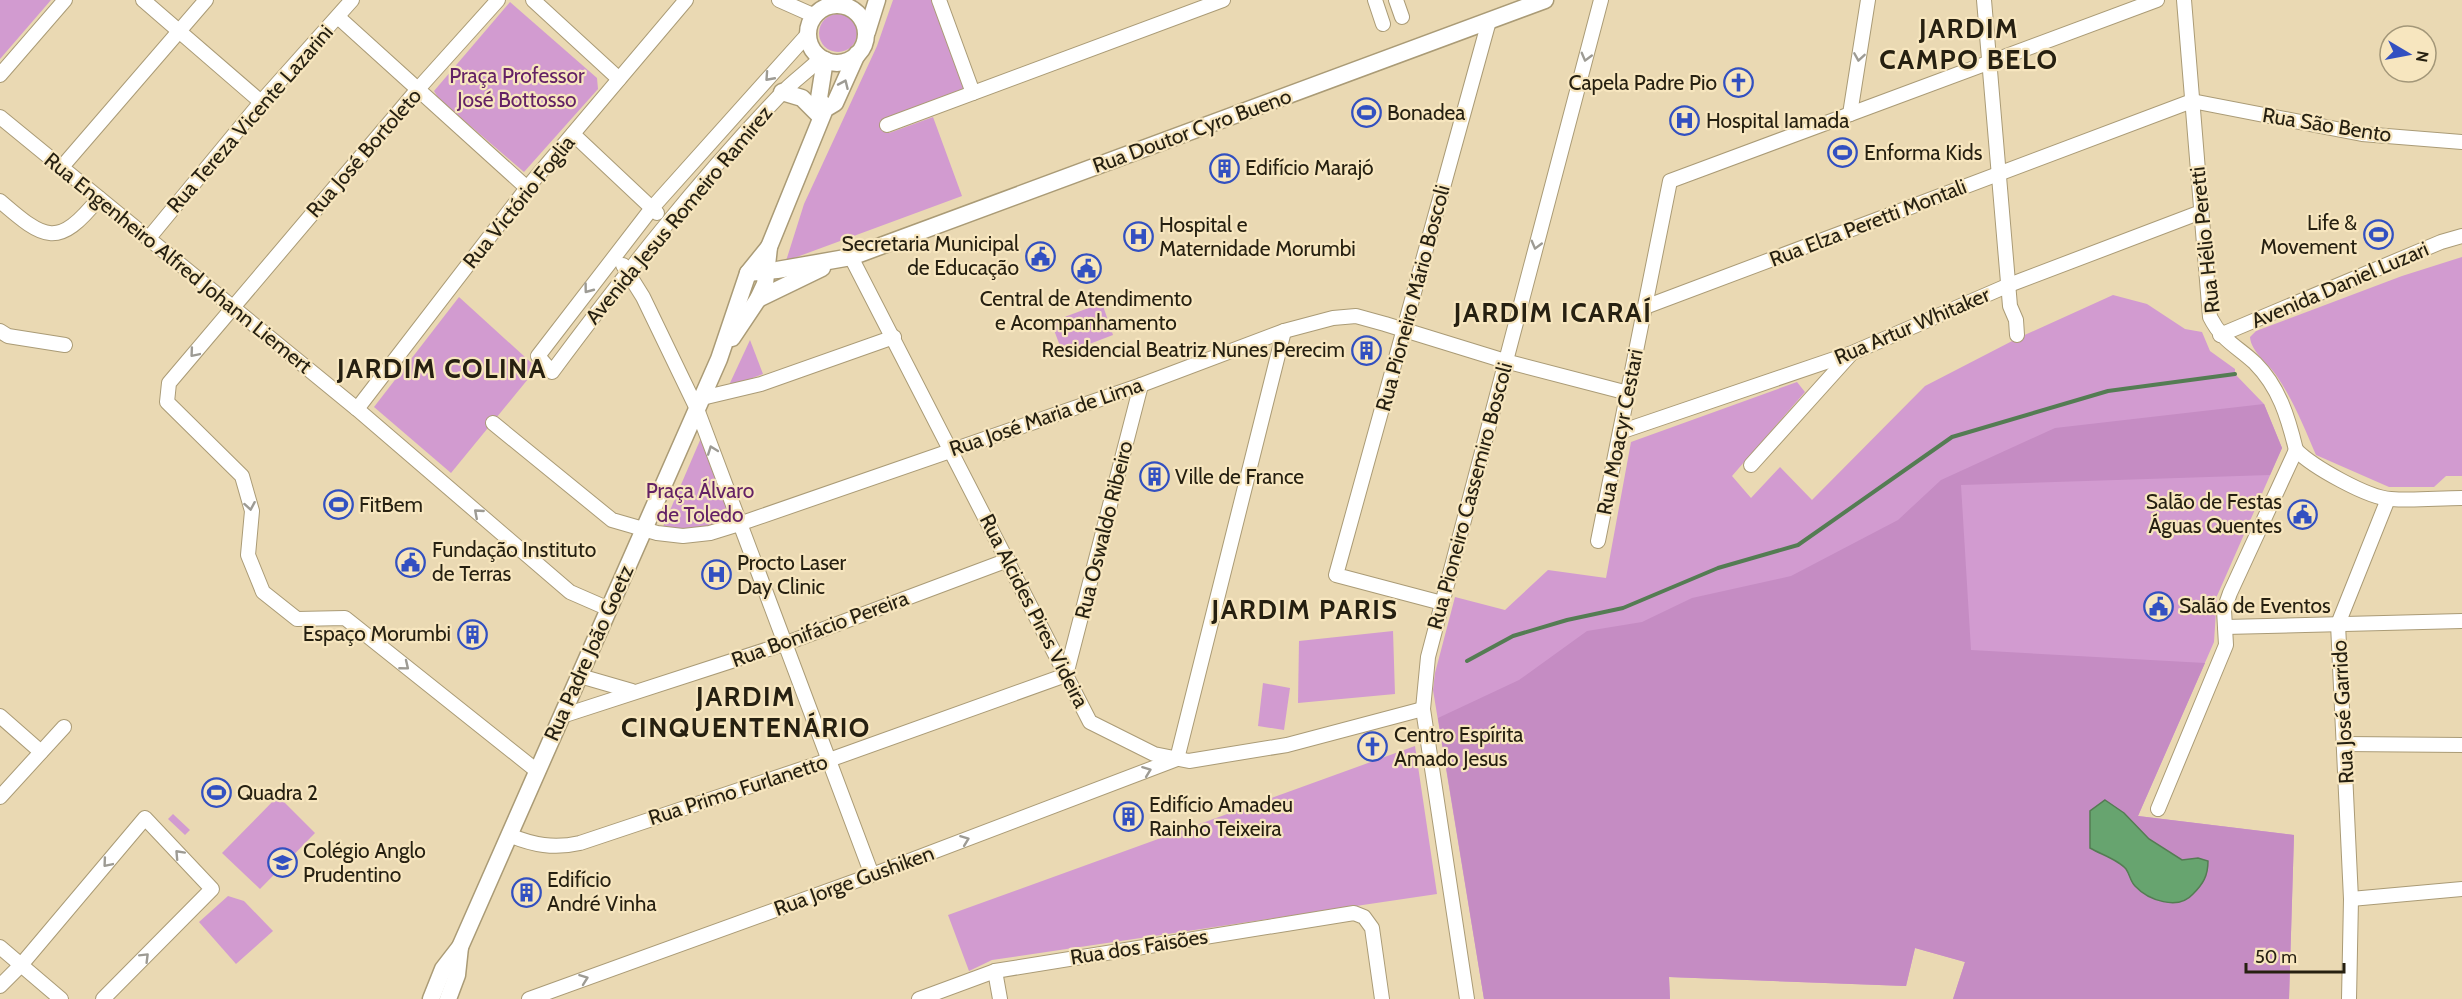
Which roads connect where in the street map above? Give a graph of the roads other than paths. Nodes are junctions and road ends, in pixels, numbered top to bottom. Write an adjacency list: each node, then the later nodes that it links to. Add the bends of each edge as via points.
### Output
1 (65, 0): 32 (street)
2 (143, 0): 26 (street)
3 (206, 0): 26 (street)
4 (352, 0): 22 (street, Rua Tereza Vicente Lazarini)
5 (498, 0): 34 (street, Rua José Bortoleto)
6 (533, 0): 33 (street)
7 (686, 0): 33 (street, Rua Victório Foglia)
8 (779, 0): 23 (street)
9 (877, 0): 27 (street)
10 (939, 0): 36 (street)
11 (1223, 0): 36 (street)
12 (1375, 0): 24 (street)
13 (1384, 0): 24 (street)
14 (1396, 0): 24 (street)
15 (1545, 0): 25 (street, Rua Doutor Cyro Bueno)
16 (1601, 0): 74 (street, Rua Pioneiro Cassemiro Boscoli, one-way to 74)
17 (1868, 0): 40 (street, one-way to 40)
18 (1984, 0): 31 (street)
19 (2157, 0): 31 (street)
20 (2184, 0): 37 (street, Rua Hélio Peretti)
21 (833, 3): 23 (street); 27 (street, via 853,9)
22 (338, 16): 34 (street); 38 (street, Rua Tereza Vicente Lazarini)
23 (815, 16): 28 (street)
24 (1392, 20)
25 (1489, 21): 57 (street, Rua Doutor Cyro Bueno); 65 (street, Rua Pioneiro Mário Boscoli)
26 (179, 31): 38 (street); 45 (street)
27 (867, 32): 29 (street)
28 (808, 33): 30 (street, via 810,43); 50 (street, Avenida Jesus Romeiro Ramirez, one-way to 50)
29 (857, 54): 30 (street, via 838,63); 39 (street, one-way to 29, via 835,103)
30 (823, 59): 35 (street, Avenida Jesus Romeiro Ramirez); 39 (street, via 819,98)
31 (1989, 62): 40 (street); 46 (street)
32 (0, 75)
33 (619, 78): 43 (street, Rua Victório Foglia)
34 (418, 89): 47 (street); 64 (street, Rua José Bortoleto)
35 (782, 92): 39 (street, via 802,98); 52 (street, Avenida Jesus Romeiro Ramirez)
36 (973, 93): 42 (street)
37 (2192, 101): 44 (street, Rua São Bento, via 2362,134); 46 (street, Rua Elza Peretti Montali); 51 (street, Rua Hélio Peretti)
38 (261, 102): 54 (street, Rua Tereza Vicente Lazarini)
39 (823, 113): 55 (street)
40 (1850, 114): 63 (street, Rua Moacyr Cestari, via 1670,182)
41 (0, 117): 45 (street, Rua Engenheiro Alfred Johann Liemert)
42 (887, 125)
43 (573, 134): 47 (street, Rua Victório Foglia); 50 (street)
44 (2462, 142)
45 (61, 168): 48 (street, Rua Engenheiro Alfred Johann Liemert)
46 (1999, 174): 61 (street); 63 (street, Rua Elza Peretti Montali)
47 (527, 188): 78 (street, Rua Victório Foglia)
48 (99, 198): 49 (street, via 72,228 49,233 31,228); 54 (street, Rua Engenheiro Alfred Johann Liemert)
49 (0, 201)
50 (652, 208): 52 (street); 56 (street, Avenida Jesus Romeiro Ramirez)
51 (2201, 212): 61 (street, Rua Artur Whitaker); 69 (street, Rua Hélio Peretti, via 2210,317)
52 (667, 222): 58 (street, Avenida Jesus Romeiro Ramirez)
53 (2462, 236): 69 (street, Avenida Daniel Luzari)
54 (148, 239): 64 (street, Rua Engenheiro Alfred Johann Liemert)
55 (769, 247): 59 (street); 60 (street)
56 (613, 255): 58 (street); 58 (street, Avenida Jesus Romeiro Ramirez, one-way to 58, via 538,356 552,372)
57 (844, 258): 59 (street, Rua Doutor Cyro Bueno); 62 (street, Rua Doutor Cyro Bueno); 70 (street, Rua Alcides Pires Videira)
58 (628, 269): 77 (street)
59 (766, 272): 60 (street, Rua Doutor Cyro Bueno); 62 (street)
60 (745, 280): 62 (street, via 748,296); 73 (street, Rua Padre João Goetz)
61 (2009, 285): 68 (street); 72 (street, Rua Artur Whitaker)
62 (758, 299): 73 (street, Rua Padre João Goetz)
63 (1645, 307): 76 (street, Rua Moacyr Cestari)
64 (231, 308): 78 (street, Rua Engenheiro Alfred Johann Liemert); 108 (street, Rua José Bortoleto, one-way to 108, via 169,382 167,402 242,476 252,511 248,555 263,592 297,619 345,618)
65 (1404, 329): 67 (street, Rua José Maria de Lima, via 1356,316); 74 (street, Rua José Maria de Lima); 90 (street, Rua Pioneiro Mário Boscoli, via 1336,575)
66 (0, 331): 71 (street, via 8,336)
67 (1284, 331): 75 (street, Rua José Maria de Lima); 106 (street)
68 (2017, 335)
69 (2220, 335): 82 (street, Rua Hélio Peretti, via 2271,382 2287,414)
70 (894, 337): 77 (street); 81 (street, Rua Alcides Pires Videira)
71 (65, 345)
72 (1852, 354): 80 (street, Rua Artur Whitaker); 83 (street)
73 (719, 359): 77 (street, Rua Padre João Goetz)
74 (1505, 361): 76 (street, Rua José Maria de Lima); 90 (street, Rua Pioneiro Cassemiro Boscoli)
75 (1141, 385): 81 (street, Rua José Maria de Lima); 96 (street, Rua Oswaldo Ribeiro)
76 (1628, 393): 80 (street, Rua Moacyr Cestari)
77 (700, 404): 86 (street, one-way to 77); 87 (street, Rua Padre João Goetz)
78 (357, 409): 91 (street, Rua Engenheiro Alfred Johann Liemert, one-way to 78, via 570,592)
79 (494, 423): 87 (street, Rua José Maria de Lima, via 612,520)
80 (1620, 432): 88 (street, Rua Moacyr Cestari)
81 (951, 449): 86 (street, Rua José Maria de Lima); 89 (street, Rua Alcides Pires Videira)
82 (2296, 450): 85 (street, via 2327,474); 94 (street, via 2230,593 2224,610)
83 (1751, 465)
84 (2462, 498): 85 (street)
85 (2388, 499): 93 (street, Rua José Garrido)
86 (739, 524): 87 (street, Rua José Maria de Lima, via 683,536); 95 (street)
87 (644, 530): 91 (street, Rua Padre João Goetz)
88 (1598, 540)
89 (1008, 560): 95 (street, Rua Bonifácio Pereira); 96 (street, Rua Alcides Pires Videira)
90 (1442, 603): 99 (street, Rua Pioneiro Cassemiro Boscoli, via 1428,657)
91 (609, 609): 97 (street, Rua Padre João Goetz)
92 (2462, 621): 93 (street)
93 (2338, 624): 94 (street); 103 (street, Rua José Garrido)
94 (2225, 627): 110 (street, via 2226,645)
95 (784, 644): 98 (street, Rua Bonifácio Pereira); 107 (street)
96 (1066, 675): 106 (street, Rua Alcides Pires Videira, via 1090,722 1154,754); 107 (street, Rua Primo Furlanetto)
97 (580, 676): 98 (street); 101 (street, Rua Padre João Goetz)
98 (637, 692): 101 (street, Rua Bonifácio Pereira)
99 (1423, 709): 106 (street, Rua Alcides Pires Videira, via 1287,745 1206,759); 128 (street, Rua Pioneiro Cassemiro Boscoli)
100 (0, 716): 105 (street)
101 (562, 716): 108 (street, Rua Padre João Goetz)
102 (64, 727): 105 (street)
103 (2344, 744): 104 (street); 114 (street, Rua José Garrido)
104 (2462, 745)
105 (41, 752): 109 (street)
106 (1177, 759): 112 (street, Rua Jorge Gushiken, one-way to 106)
107 (829, 760): 111 (street, Rua Primo Furlanetto, via 580,843 545,846); 112 (street)
108 (537, 771): 111 (street, Rua Padre João Goetz)
109 (0, 797)
110 (2158, 809)
111 (509, 835): 116 (street, Rua Padre João Goetz)
112 (872, 875): 124 (street, Rua Jorge Gushiken, one-way to 112)
113 (2462, 889): 114 (street)
114 (2351, 899): 129 (street, Rua José Garrido)
115 (0, 947): 117 (street)
116 (460, 947): 122 (street, Rua Padre João Goetz, via 443,969); 123 (street, Rua Padre João Goetz, via 457,975)
117 (21, 965): 119 (street); 120 (street); 121 (street, one-way to 117, via 212,889 145,818)
118 (995, 970): 125 (street, Rua dos Faisões); 126 (street); 127 (street, Rua dos Faisões, via 1354,913 1364,917 1372,928)
119 (0, 986)
120 (62, 999)
121 (103, 999)
122 (431, 999)
123 (448, 999)
124 (530, 999)
125 (919, 999)
126 (1000, 999)
127 (1382, 999)
128 (1467, 999)
129 (2349, 999)

